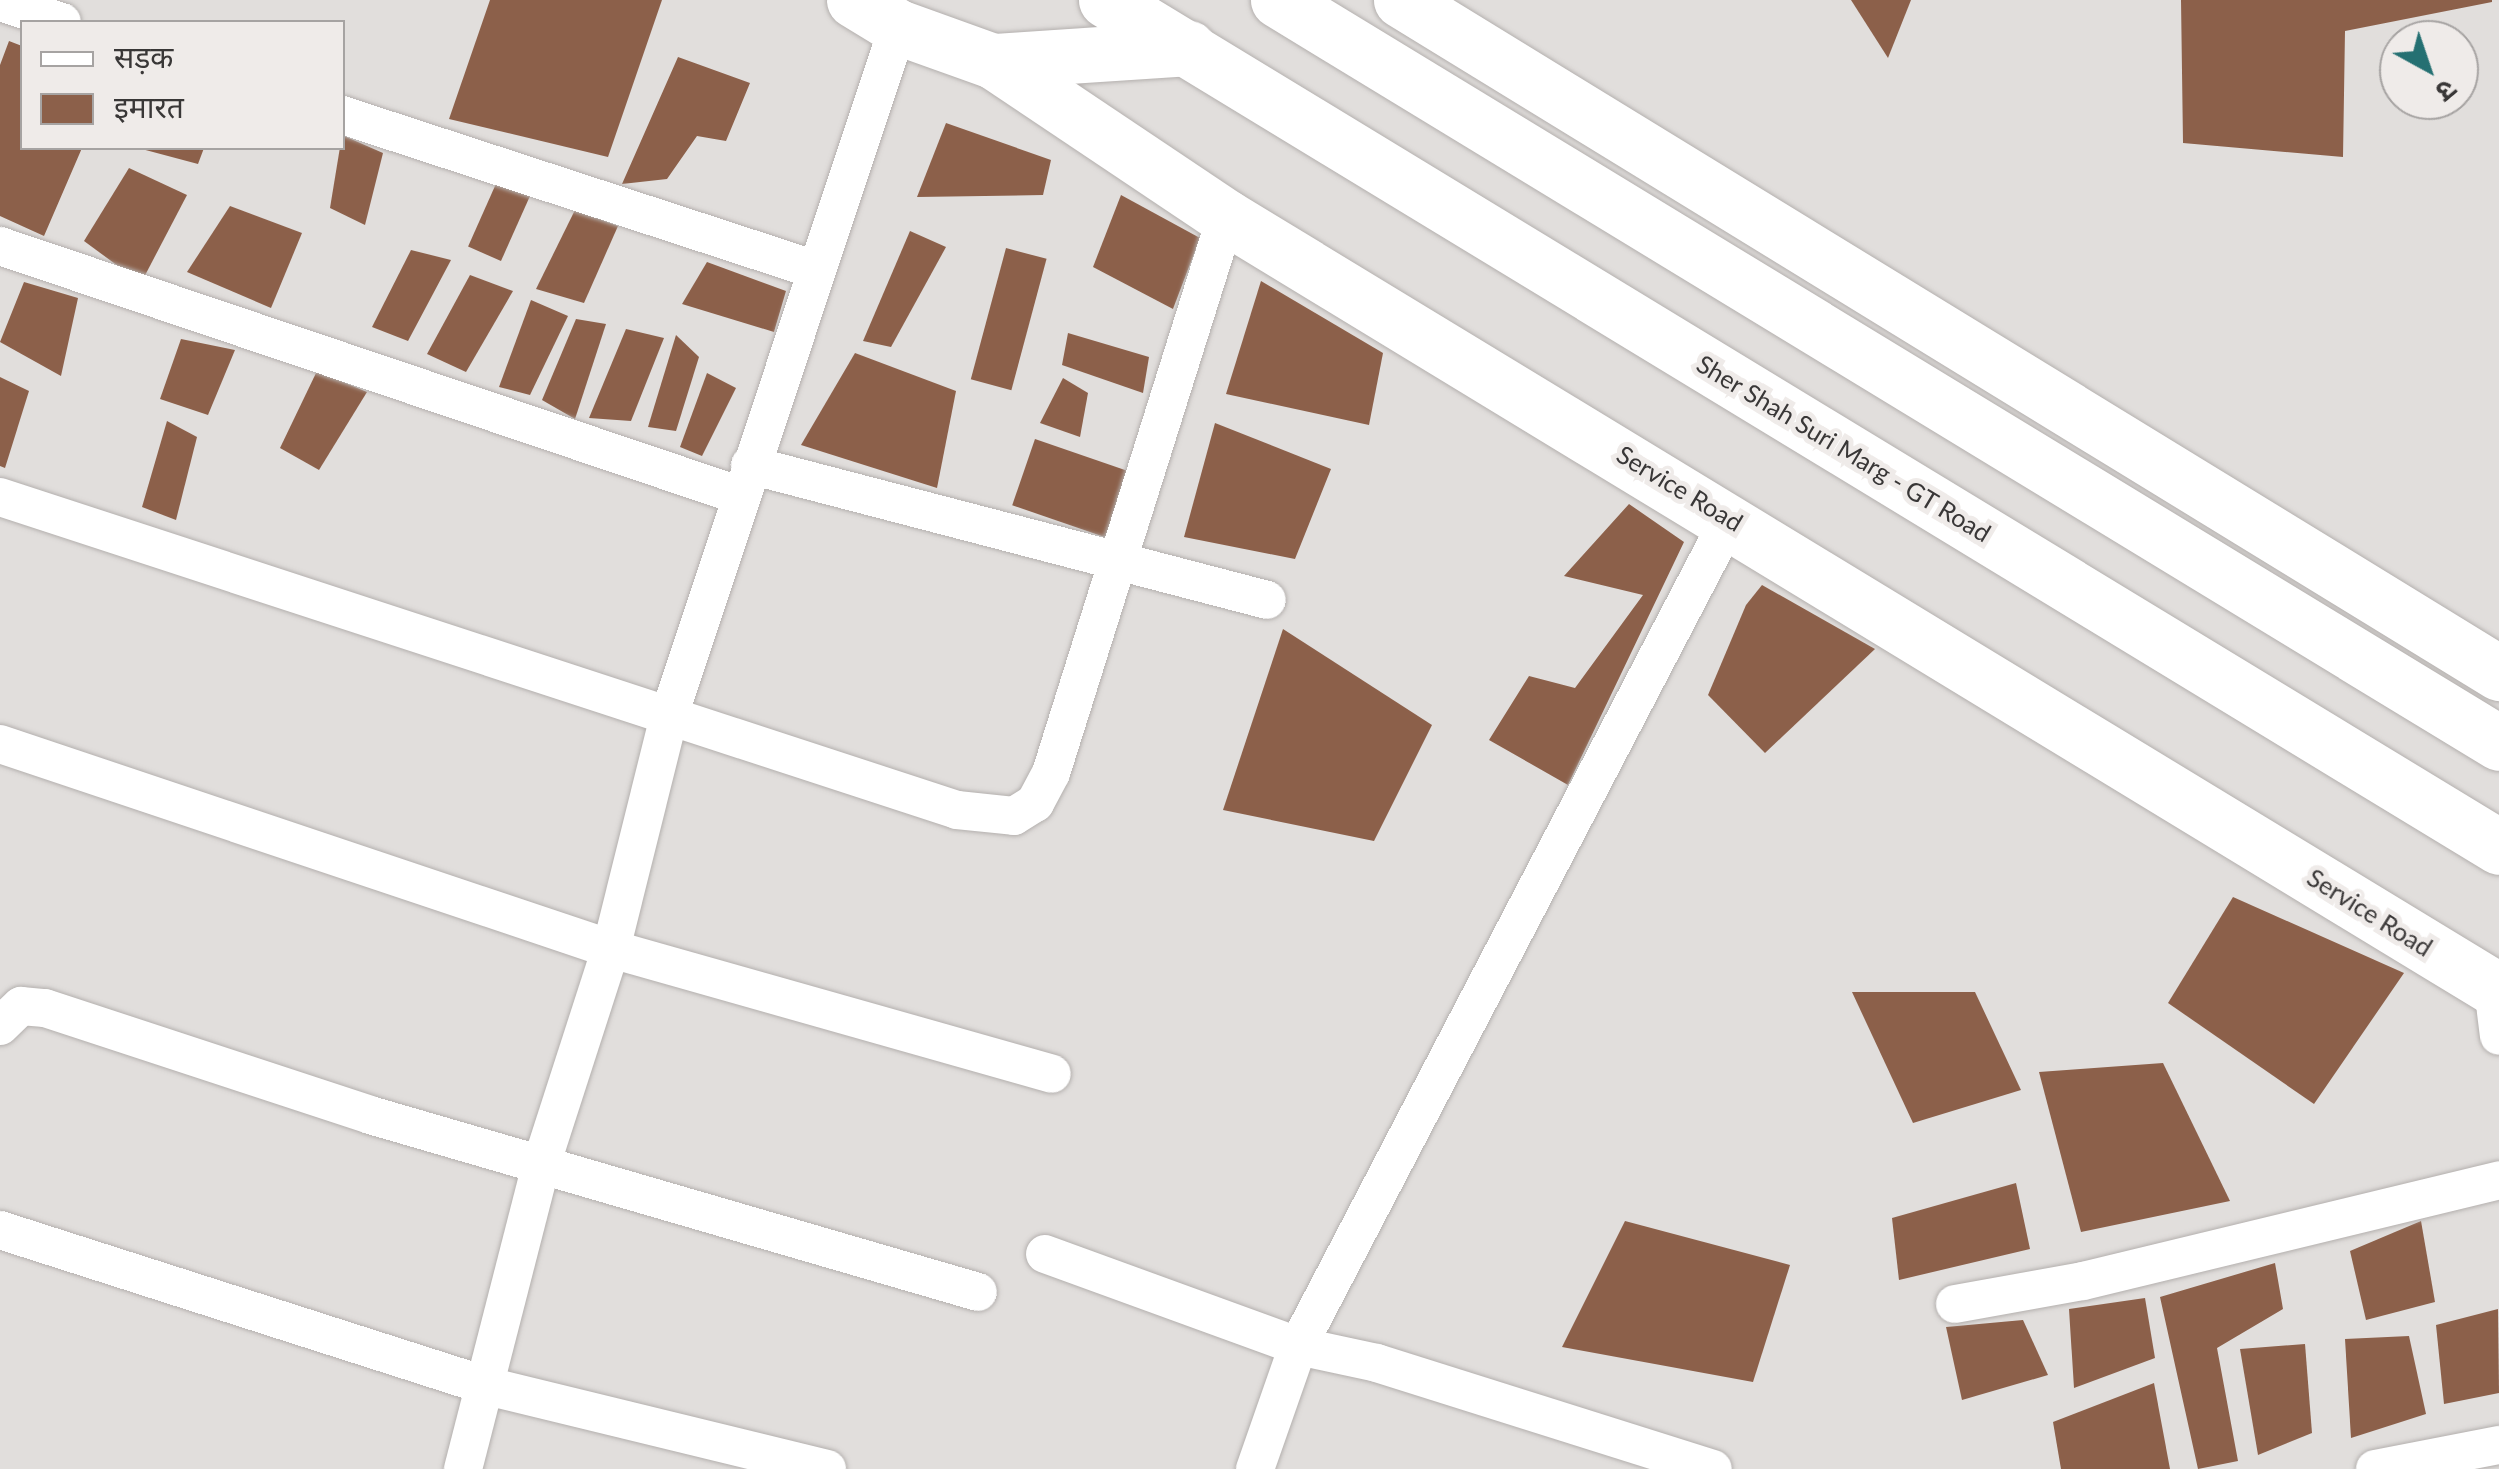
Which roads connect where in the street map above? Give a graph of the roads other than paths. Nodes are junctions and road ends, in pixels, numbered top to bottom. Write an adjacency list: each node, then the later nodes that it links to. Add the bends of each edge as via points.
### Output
1 (1106, 0): 7 (main road, Sher Shah Suri Marg - GT Road)
2 (1278, 0): 20 (main road)
3 (1401, 0): 18 (main road)
4 (0, 2): 6 (street)
5 (876, 14): 8 (main road, Service Road); 12 (street)
6 (56, 20)
7 (1189, 48): 8 (main road); 22 (main road, Sher Shah Suri Marg - GT Road)
8 (992, 62): 10 (main road, Service Road)
9 (345, 115): 12 (street)
10 (1226, 217): 15 (main road, Service Road); 16 (street)
11 (0, 246): 13 (street)
12 (816, 270): 13 (street)
13 (746, 481): 16 (street); 19 (street)
14 (0, 497): 19 (street)
15 (1730, 518): 24 (main road, Service Road); 33 (street)
16 (1121, 564): 17 (street); 19 (street, via 1052,774 1036,803 1014,816 958,810)
17 (1267, 600)
18 (2499, 673)
19 (669, 716): 23 (street)
20 (2499, 743)
21 (0, 744): 23 (street)
22 (2499, 847)
23 (612, 949): 26 (street); 27 (street)
24 (2497, 1005)
25 (0, 1026): 27 (street, via 21,1006 45,1008 370,1114)
26 (1052, 1074)
27 (542, 1162): 31 (street); 34 (street)
28 (2499, 1180): 32 (street, via 2083,1281)
29 (0, 1230): 34 (street)
30 (1045, 1254): 33 (street)
31 (978, 1292)
32 (1955, 1304)
33 (1298, 1346): 38 (street); 39 (street, via 1377,1363)
34 (487, 1386): 36 (street); 37 (street)
35 (2499, 1445): 40 (street)
36 (803, 1465)
37 (463, 1469)
38 (1256, 1469)
39 (1712, 1469)
40 (2375, 1469)

